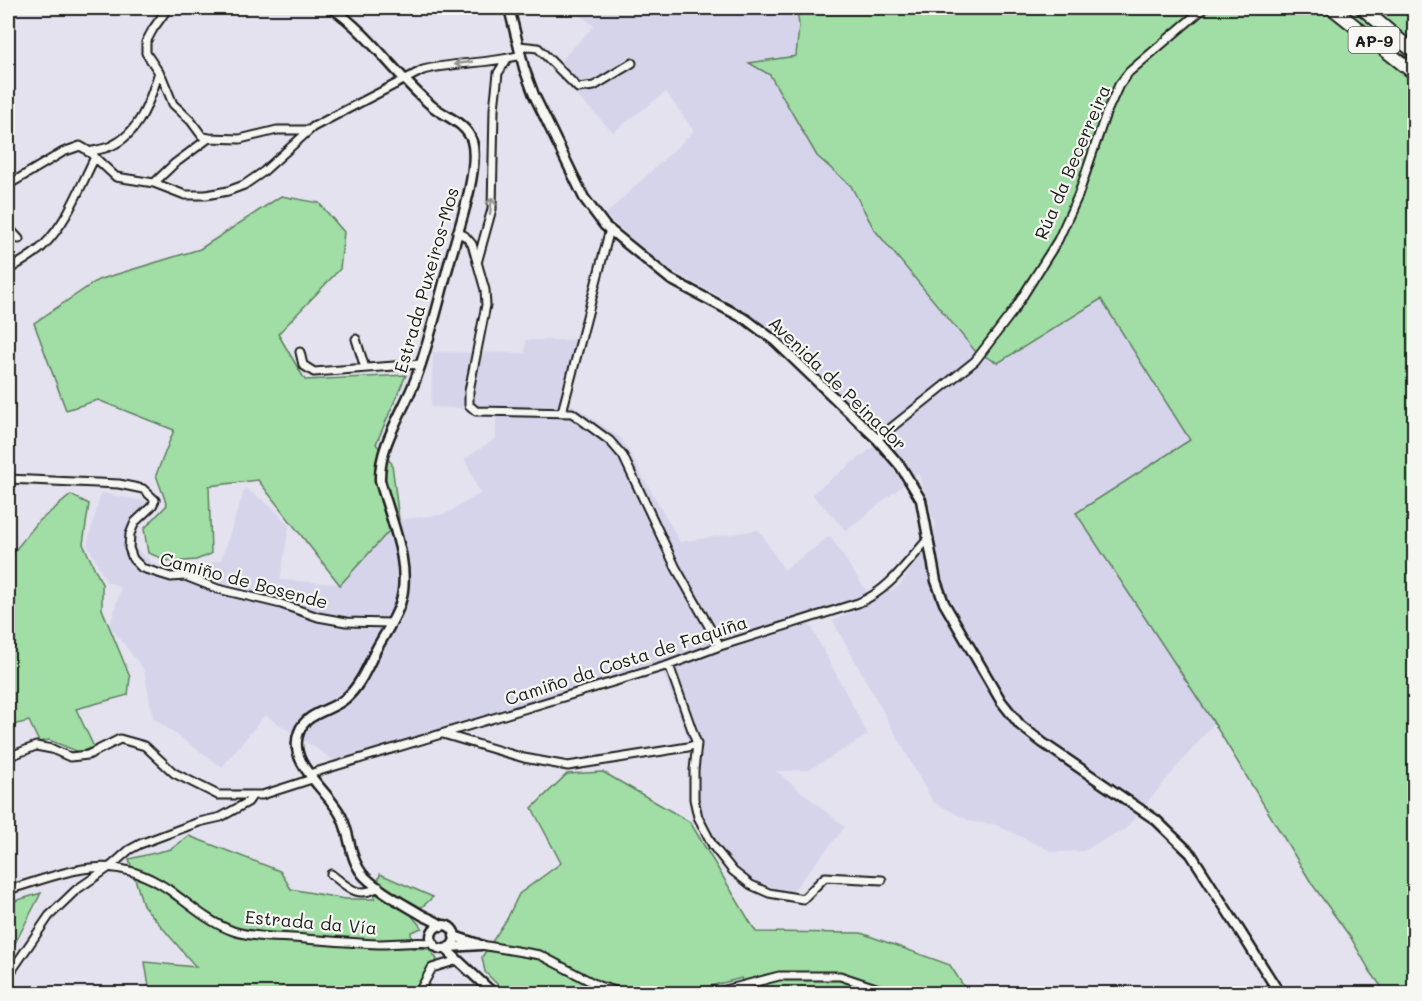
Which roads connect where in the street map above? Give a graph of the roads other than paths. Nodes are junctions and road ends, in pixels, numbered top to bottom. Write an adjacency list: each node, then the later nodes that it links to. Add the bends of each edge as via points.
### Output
1 (168, 8): 11 (street, via 146,42 146,53)
2 (332, 8): 13 (street, Estrada Puxeiros-Mos, via 361,31)
3 (509, 8): 7 (street, Avenida de Peinador)
4 (1204, 8): 31 (street, Rúa da Becerreira, via 1119,85 1058,240 1014,310 975,361)
5 (1332, 8): 12 (highway, AP-9)
6 (1362, 8): 8 (highway, AP-9)
7 (520, 51): 9 (street); 10 (street, via 538,48 578,88 594,86); 21 (street, Avenida de Peinador, via 534,95 565,162 584,198)
8 (1414, 52)
9 (507, 59): 13 (street, one-way to 13, via 423,70); 24 (street, one-way to 9, via 492,209 494,109 498,73)
10 (632, 63)
11 (159, 72): 15 (street, via 173,104 202,136); 16 (street, via 137,124 122,140)
12 (1414, 73)
13 (406, 80): 14 (street); 22 (street, Estrada Puxeiros-Mos, via 469,133 473,168)
14 (309, 130): 15 (street, via 277,130 240,139); 18 (street, via 263,172 228,191 185,195)
15 (209, 138): 18 (street)
16 (88, 152): 17 (street); 19 (street, via 80,147 71,148)
17 (94, 158): 18 (street, via 116,177); 25 (street, via 69,214 58,229 41,248)
18 (154, 183)
19 (8, 185)
20 (8, 227): 23 (street)
21 (610, 230): 30 (street); 31 (street, Avenida de Peinador, via 670,279 747,320 775,341)
22 (458, 232): 24 (street, via 472,244); 28 (street, Estrada Puxeiros-Mos)
23 (19, 239)
24 (477, 263): 30 (street, via 486,305 469,405 476,411)
25 (8, 270)
26 (356, 339): 29 (street)
27 (300, 352): 29 (street, via 303,365 314,372)
28 (421, 364): 29 (street); 34 (street, Estrada Puxeiros-Mos, via 379,468 404,579 400,606)
29 (365, 368)
30 (562, 412): 35 (street, via 572,413 610,441 623,456 676,568)
31 (877, 439): 33 (street, Avenida de Peinador, via 901,467 921,500)
32 (8, 479): 34 (street, Camiño de Bosende, via 119,484 143,489 154,500 135,522 129,548 142,568 171,577 185,576 226,592 318,617)
33 (929, 538): 35 (street, Camiño da Costa de Faquiña, via 890,584 871,598); 58 (street, Avenida de Peinador, via 944,603 1001,700 1020,724 1043,743 1156,820 1191,854)
34 (391, 623): 40 (street, Estrada Puxeiros-Mos, via 348,697 313,716 299,731 298,750)
35 (720, 646): 36 (street, Camiño da Costa de Faquiña)
36 (669, 665): 37 (street, Camiño da Costa de Faquiña); 38 (street)
37 (443, 734): 38 (street, via 524,758 568,766); 40 (street, Camiño da Costa de Faquiña)
38 (697, 744): 44 (street, via 694,789 698,817 721,858 751,885 769,893 803,899 825,877)
39 (8, 757): 41 (street, via 36,746 70,757 88,755 120,739 145,746 174,773 218,795)
40 (311, 776): 41 (street, Camiño da Costa de Faquiña); 45 (street, Estrada Puxeiros-Mos, via 337,806 356,863)
41 (253, 795): 42 (street, via 221,817 140,844)
42 (111, 866): 46 (street, Estrada da Vía, via 79,870); 47 (street, Estrada da Vía, via 150,878 195,911 233,931 382,944 416,941); 52 (street, via 76,890 49,916)
43 (332, 874): 45 (street, via 360,893)
44 (882, 880)
45 (379, 887): 47 (street, Estrada Puxeiros-Mos, via 434,919)
46 (8, 890)
47 (435, 933): 48 (street, via 449,928); 50 (street, via 437,947)
48 (454, 936): 49 (street); 50 (street)
49 (481, 945): 50 (street); 55 (street, via 540,955 599,986)
50 (447, 948): 51 (street)
51 (458, 960): 53 (street, via 432,968); 54 (street)
52 (8, 976)
53 (418, 993)
54 (494, 993)
55 (626, 993)
56 (710, 993): 57 (street, via 779,976 840,976)
57 (894, 993)
58 (1280, 993)

